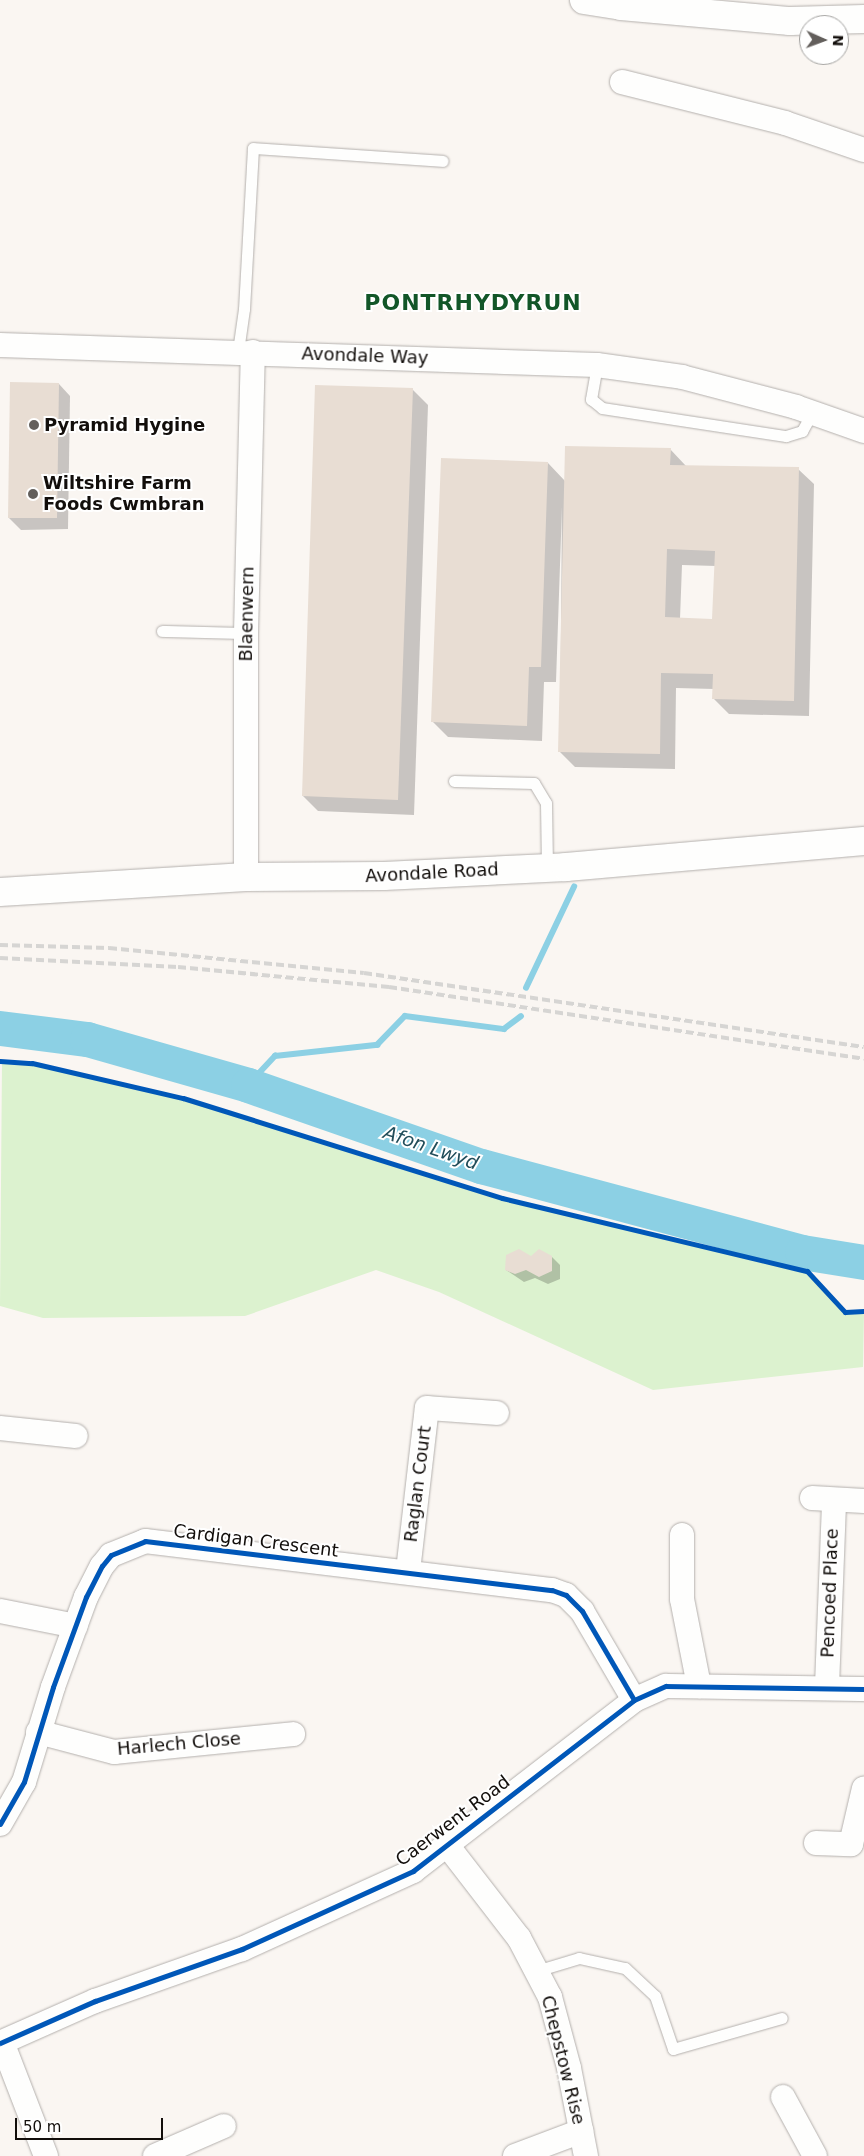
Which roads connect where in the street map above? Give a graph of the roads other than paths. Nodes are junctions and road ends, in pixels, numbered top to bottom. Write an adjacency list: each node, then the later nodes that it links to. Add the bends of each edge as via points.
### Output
1 (584, 0): 2 (street, via 790,21)
2 (864, 19)
3 (622, 82): 4 (street, via 786,123)
4 (864, 150)
5 (443, 161): 7 (lane, via 253,148 244,309)
6 (0, 345): 7 (street, Avondale Way)
7 (246, 352): 8 (street, Avondale Way); 12 (street, Blaenwern)
8 (597, 365): 9 (street, Avondale Way, via 682,377); 9 (lane, via 591,399 602,408 786,436 802,431)
9 (812, 413): 10 (street, Avondale Way)
10 (864, 431)
11 (162, 631): 12 (lane)
12 (246, 633): 16 (street, Blaenwern)
13 (454, 781): 15 (lane, via 534,783 546,804)
14 (864, 840): 15 (street, Avondale Road)
15 (547, 868): 16 (street, Avondale Road, via 384,876)
16 (246, 877): 17 (street, Avondale Road)
17 (0, 892)
18 (497, 1413): 23 (street, Raglan Court, via 427,1408)
19 (0, 1428): 20 (street)
20 (76, 1436)
21 (864, 1501): 27 (street, Pencoed Place, via 823,1499)
22 (682, 1535): 26 (street, via 682,1599)
23 (408, 1571): 25 (street, Cardigan Crescent, via 145,1541 112,1555 102,1566); 29 (street, Cardigan Crescent, via 538,1588 566,1595 582,1611)
24 (0, 1611): 25 (street)
25 (76, 1626): 30 (street, Cardigan Crescent)
26 (699, 1686): 27 (street, Caerwent Road); 29 (street, Caerwent Road, via 666,1686)
27 (826, 1686): 28 (street, Caerwent Road)
28 (864, 1689)
29 (634, 1700): 35 (street, Caerwent Road)
30 (38, 1732): 31 (street, Harlech Close, via 114,1752); 33 (street, Cardigan Crescent, via 24,1782)
31 (293, 1734)
32 (864, 1788): 34 (street, via 851,1844)
33 (0, 1824)
34 (816, 1843)
35 (447, 1845): 36 (street, Chepstow Rise, via 519,1938); 38 (street, Caerwent Road, via 414,1871 364,1896 242,1948 95,2001)
36 (536, 1971): 37 (lane, via 579,1958 625,1968 655,1996 673,2049); 41 (street, Chepstow Rise, via 550,1997 569,2068)
37 (782, 2018)
38 (1, 2042): 42 (street)
39 (783, 2097): 46 (street)
40 (224, 2126): 43 (street)
41 (581, 2131): 44 (street); 45 (street, Chepstow Rise)
42 (46, 2156)
43 (155, 2156)
44 (515, 2156)
45 (586, 2156)
46 (815, 2156)

